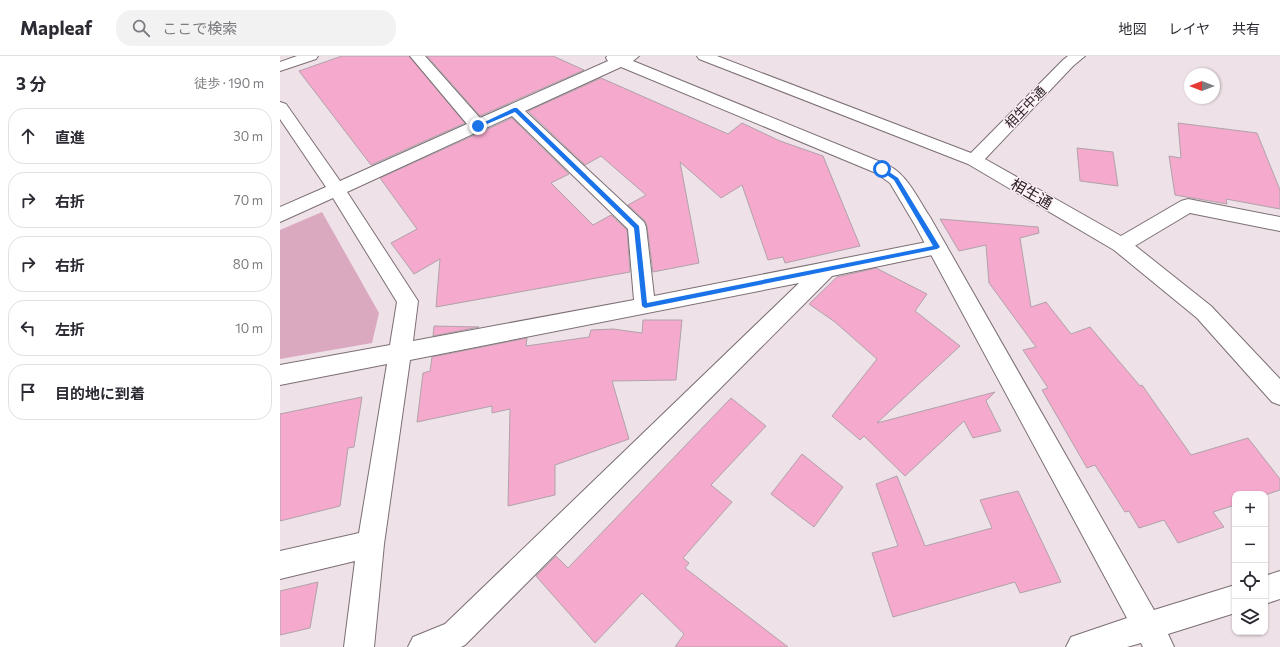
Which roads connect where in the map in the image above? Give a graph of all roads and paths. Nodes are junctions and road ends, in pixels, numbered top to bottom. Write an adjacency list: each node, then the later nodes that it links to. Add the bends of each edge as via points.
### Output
1 (311, 56): 7 (street)
2 (417, 56): 10 (street)
3 (704, 56): 6 (street, 相生通)
4 (1078, 56): 11 (street, 相生中通, via 1068,63)
5 (620, 58): 9 (street); 16 (street, via 882,169 896,179)
6 (740, 62): 11 (street, 相生通)
7 (280, 67)
8 (280, 106): 12 (street)
9 (515, 110): 10 (street); 18 (street, via 637,227)
10 (478, 126): 12 (street)
11 (974, 160): 15 (street, 相生通)
12 (337, 190): 13 (street); 19 (street, via 408,301)
13 (280, 215)
14 (1280, 224): 15 (street, via 1188,206)
15 (1122, 245): 21 (street, 相生通, via 1204,312)
16 (937, 247): 17 (street); 27 (street)
17 (825, 270): 18 (street); 29 (street, via 455,635)
18 (645, 306): 19 (street)
19 (401, 351): 20 (street); 22 (street)
20 (280, 375)
21 (1280, 396)
22 (371, 544): 23 (street); 28 (street)
23 (280, 564)
24 (1280, 586): 25 (street)
25 (1268, 589)
26 (1232, 600): 27 (street)
27 (1153, 637): 30 (street)
28 (359, 647)
29 (423, 647)
30 (1081, 647)

